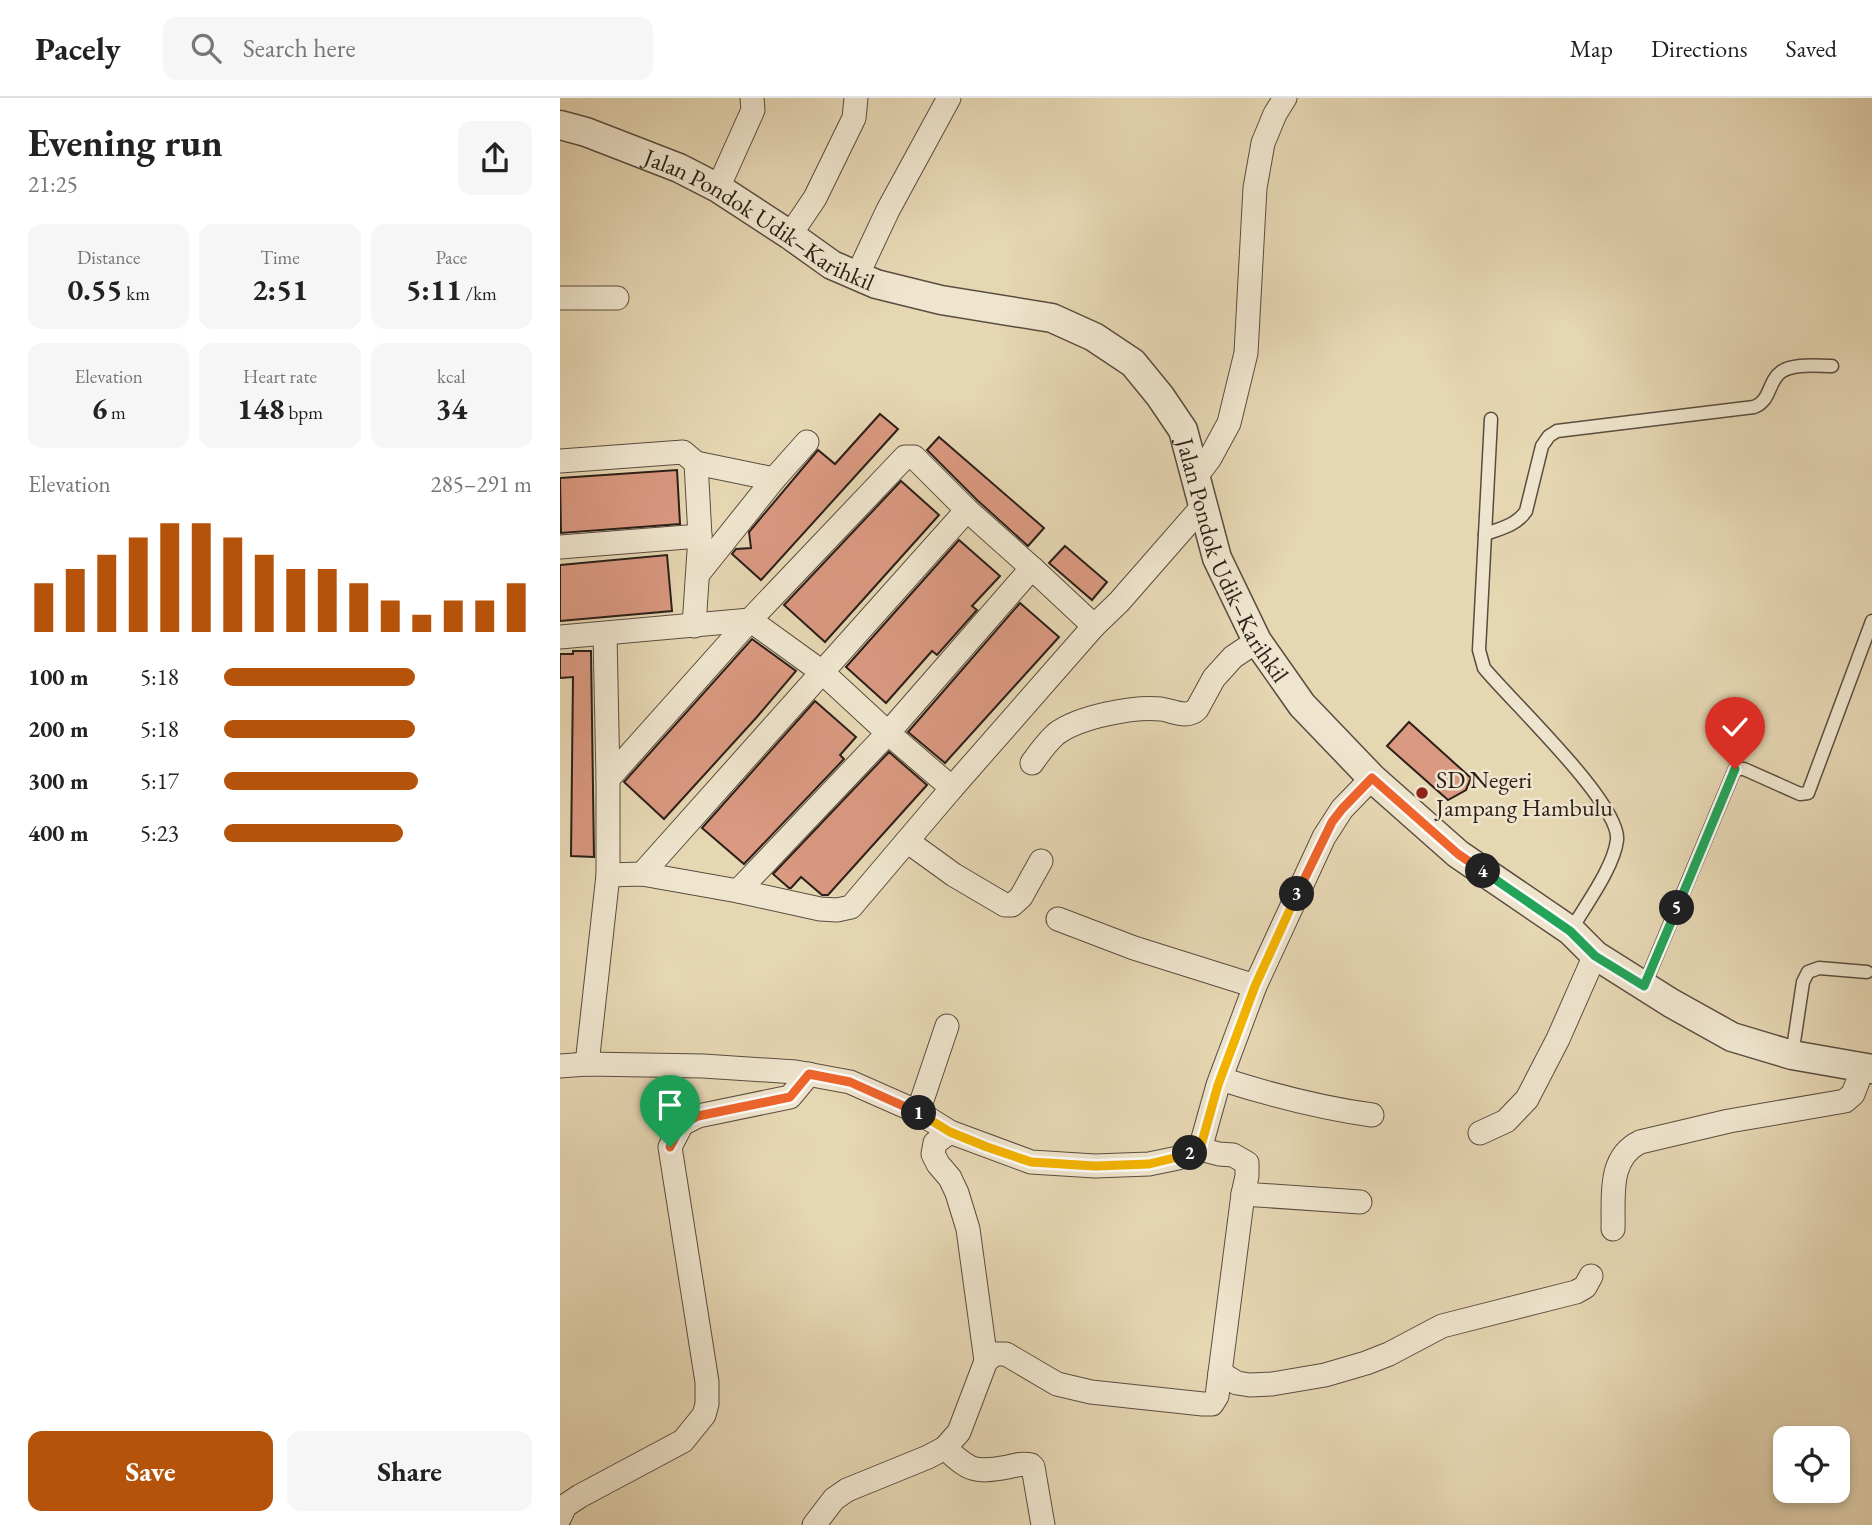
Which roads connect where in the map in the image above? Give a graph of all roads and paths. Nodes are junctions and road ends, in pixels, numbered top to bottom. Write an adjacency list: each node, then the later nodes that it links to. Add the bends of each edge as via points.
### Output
1 (752, 98): 6 (street, via 753,110)
2 (856, 98): 7 (street, via 854,118 815,198)
3 (949, 98): 8 (street)
4 (1285, 98): 16 (street, via 1263,143 1255,188 1246,353 1229,423)
5 (560, 125): 6 (street, Jalan Pondok Udik–Karihkil, via 656,159)
6 (718, 188): 7 (street, Jalan Pondok Udik–Karihkil)
7 (790, 235): 8 (street, Jalan Pondok Udik–Karihkil, via 832,265)
8 (858, 276): 16 (street, Jalan Pondok Udik–Karihkil, via 941,300 1052,318 1094,337 1133,363 1160,396 1183,430)
9 (560, 298): 10 (street)
10 (617, 298)
11 (1832, 366): 20 (lane, via 1784,370 1764,401 1754,407 1557,431 1542,446 1522,518)
12 (1491, 419): 20 (lane)
13 (807, 442): 17 (street)
14 (560, 461): 15 (street, via 683,452)
15 (696, 463): 17 (street); 21 (street)
16 (1195, 478): 18 (street, Jalan Pondok Udik–Karihkil)
17 (774, 479): 24 (street)
18 (1203, 506): 28 (street); 31 (street, Jalan Pondok Udik–Karihkil, via 1217,558)
19 (967, 510): 23 (street); 25 (street, via 914,457 905,457); 32 (street)
20 (1485, 534): 44 (lane, via 1479,650 1484,668 1588,781 1616,825 1614,852)
21 (700, 536): 22 (street); 24 (street)
22 (560, 547)
23 (1032, 568): 28 (street); 33 (street)
24 (698, 574): 27 (street)
25 (750, 620): 27 (street); 32 (street); 36 (street)
26 (1872, 621): 48 (lane, via 1808,793 1735,769)
27 (694, 626): 29 (street)
28 (1094, 626): 37 (street)
29 (605, 634): 30 (street); 36 (street)
30 (560, 637)
31 (1257, 641): 34 (street, via 1233,657 1214,678 1194,713 1135,710 1070,725); 35 (street, Jalan Pondok Udik–Karihkil, via 1303,705)
32 (822, 672): 33 (street); 40 (street)
33 (888, 733): 37 (street); 42 (street)
34 (1032, 763)
35 (1372, 778): 44 (street, Jalan Pondok Udik–Karihkil, via 1458,854); 47 (street, via 1332,822)
36 (608, 779): 41 (street)
37 (952, 788): 38 (street)
38 (907, 841): 39 (street, via 954,876 1005,905 1021,897); 42 (street, via 850,906 837,910)
39 (1041, 861)
40 (642, 874): 41 (street); 42 (street)
41 (608, 875): 51 (street)
42 (738, 891)
43 (1058, 919): 47 (street)
44 (1570, 931): 45 (street, Jalan Pondok Udik–Karihkil)
45 (1595, 956): 48 (street, Jalan Pondok Udik–Karihkil); 59 (street, via 1527,1099 1506,1121)
46 (1867, 972): 50 (lane, via 1819,968 1808,972)
47 (1255, 986): 55 (street)
48 (1644, 986): 50 (street, Jalan Pondok Udik–Karihkil, via 1732,1037)
49 (947, 1026): 56 (street)
50 (1792, 1055): 53 (street, Jalan Pondok Udik–Karihkil)
51 (587, 1064): 52 (street); 54 (street)
52 (560, 1066)
53 (1868, 1069): 63 (street, via 1845,1101 1729,1121 1632,1146 1614,1178)
54 (809, 1074): 56 (street, via 850,1082); 68 (street, via 790,1097 698,1116 682,1124 670,1147 707,1382 704,1415 683,1441 580,1496 565,1506)
55 (1221, 1079): 57 (street, via 1329,1109); 60 (street)
56 (918, 1112): 58 (street)
57 (1373, 1115)
58 (950, 1132): 60 (street, via 1044,1163 1149,1164); 65 (street, via 935,1143 933,1154 957,1193 968,1229)
59 (1480, 1133)
60 (1200, 1149): 61 (street, via 1233,1155 1247,1163)
61 (1243, 1194): 62 (street); 66 (street)
62 (1360, 1202)
63 (1613, 1229)
64 (1591, 1276): 66 (street, via 1576,1292 1442,1326 1389,1354 1325,1375 1250,1385)
65 (986, 1361): 66 (street, via 995,1354 1006,1354 1057,1384 1203,1405 1212,1404 1217,1396); 67 (street, via 958,1432)
66 (1220, 1373)
67 (945, 1448): 69 (street, via 847,1490); 70 (street, via 974,1469 1031,1465)
68 (560, 1517)
69 (814, 1525)
70 (1043, 1525)

